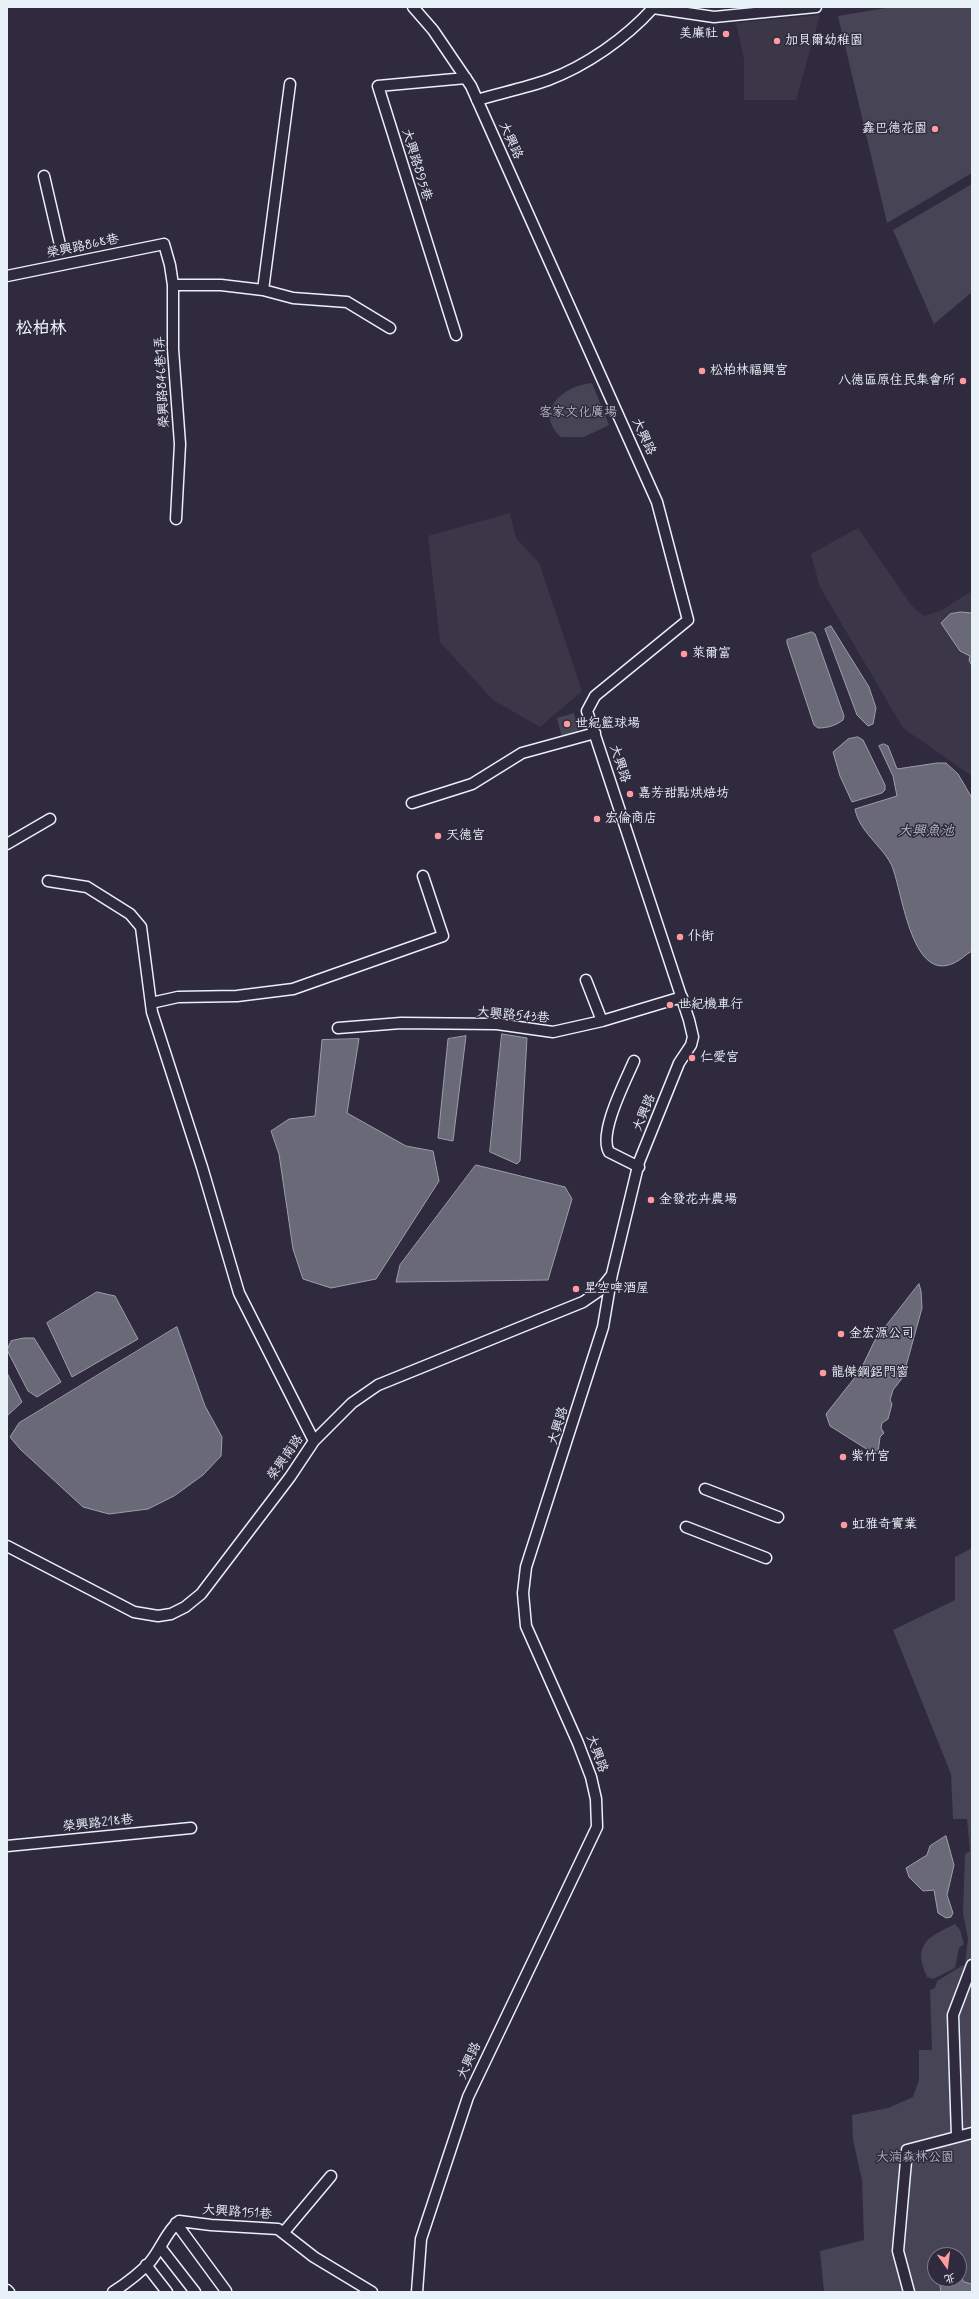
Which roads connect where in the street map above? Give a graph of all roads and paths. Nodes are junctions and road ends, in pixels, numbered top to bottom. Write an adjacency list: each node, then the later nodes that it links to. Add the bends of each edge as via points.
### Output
1 (413, 7): 3 (street, 大興路)
2 (816, 7): 5 (street, via 714,17 653,8 607,47 577,66 549,80)
3 (466, 78): 5 (street, 大興路); 13 (street, 大興路895巷, via 378,86)
4 (290, 84): 11 (street)
5 (477, 100): 15 (street, 大興路, via 657,502 688,620 595,696 587,711)
6 (44, 176): 8 (street)
7 (164, 244): 9 (street, 榮興路868巷); 10 (street, 榮興路846巷1弄)
8 (60, 245)
9 (7, 276)
10 (173, 285): 11 (street, via 221,285); 14 (street, 榮興路846巷1弄, via 173,349 180,444)
11 (263, 290): 12 (street, via 293,298 347,302)
12 (390, 328)
13 (456, 335)
14 (176, 519)
15 (595, 733): 16 (street, via 522,753 472,784); 22 (street, 大興路)
16 (412, 803)
17 (50, 819): 18 (street)
18 (7, 844)
19 (423, 876): 23 (street, via 443,936 293,989 237,996 178,997)
20 (48, 881): 23 (street, via 86,887 130,914 141,927)
21 (586, 980): 24 (street)
22 (682, 997): 24 (street, 大興路543巷); 27 (street, 大興路, via 693,1037 670,1084)
23 (151, 1003): 29 (street, via 156,1028 202,1167 239,1294)
24 (602, 1021): 25 (street, 大興路543巷, via 553,1032 497,1024 401,1024)
25 (338, 1028)
26 (634, 1061): 27 (street, via 609,1124 606,1139 609,1152)
27 (639, 1167): 28 (street, 大興路)
28 (612, 1274): 29 (street, 榮興南路, via 599,1291 583,1302 378,1385 352,1403); 50 (street, 大興路, via 603,1327 526,1567 523,1593 526,1626 591,1777 596,1799 597,1827 468,2097 421,2239)
29 (314, 1441): 33 (street, 榮興南路, via 290,1477 201,1594 171,1614 158,1616 134,1612)
30 (705, 1489): 31 (street)
31 (778, 1517)
32 (686, 1527): 34 (street)
33 (7, 1546)
34 (766, 1558)
35 (191, 1828): 36 (street, 榮興路218巷)
36 (7, 1846)
37 (972, 1965): 39 (street, via 953,2015)
38 (972, 2132): 39 (street)
39 (957, 2136): 51 (street, via 907,2150 898,2251)
40 (331, 2176): 42 (street)
41 (176, 2223): 42 (street, 大興路151巷, via 178,2221 278,2229); 43 (street, via 170,2227); 45 (street)
42 (284, 2232): 49 (street, 大興路151巷, via 314,2257)
43 (160, 2247): 44 (street); 48 (street)
44 (146, 2265): 46 (street); 47 (street)
45 (226, 2291)
46 (113, 2292)
47 (167, 2292)
48 (195, 2292)
49 (372, 2292)
50 (417, 2292)
51 (909, 2292)

